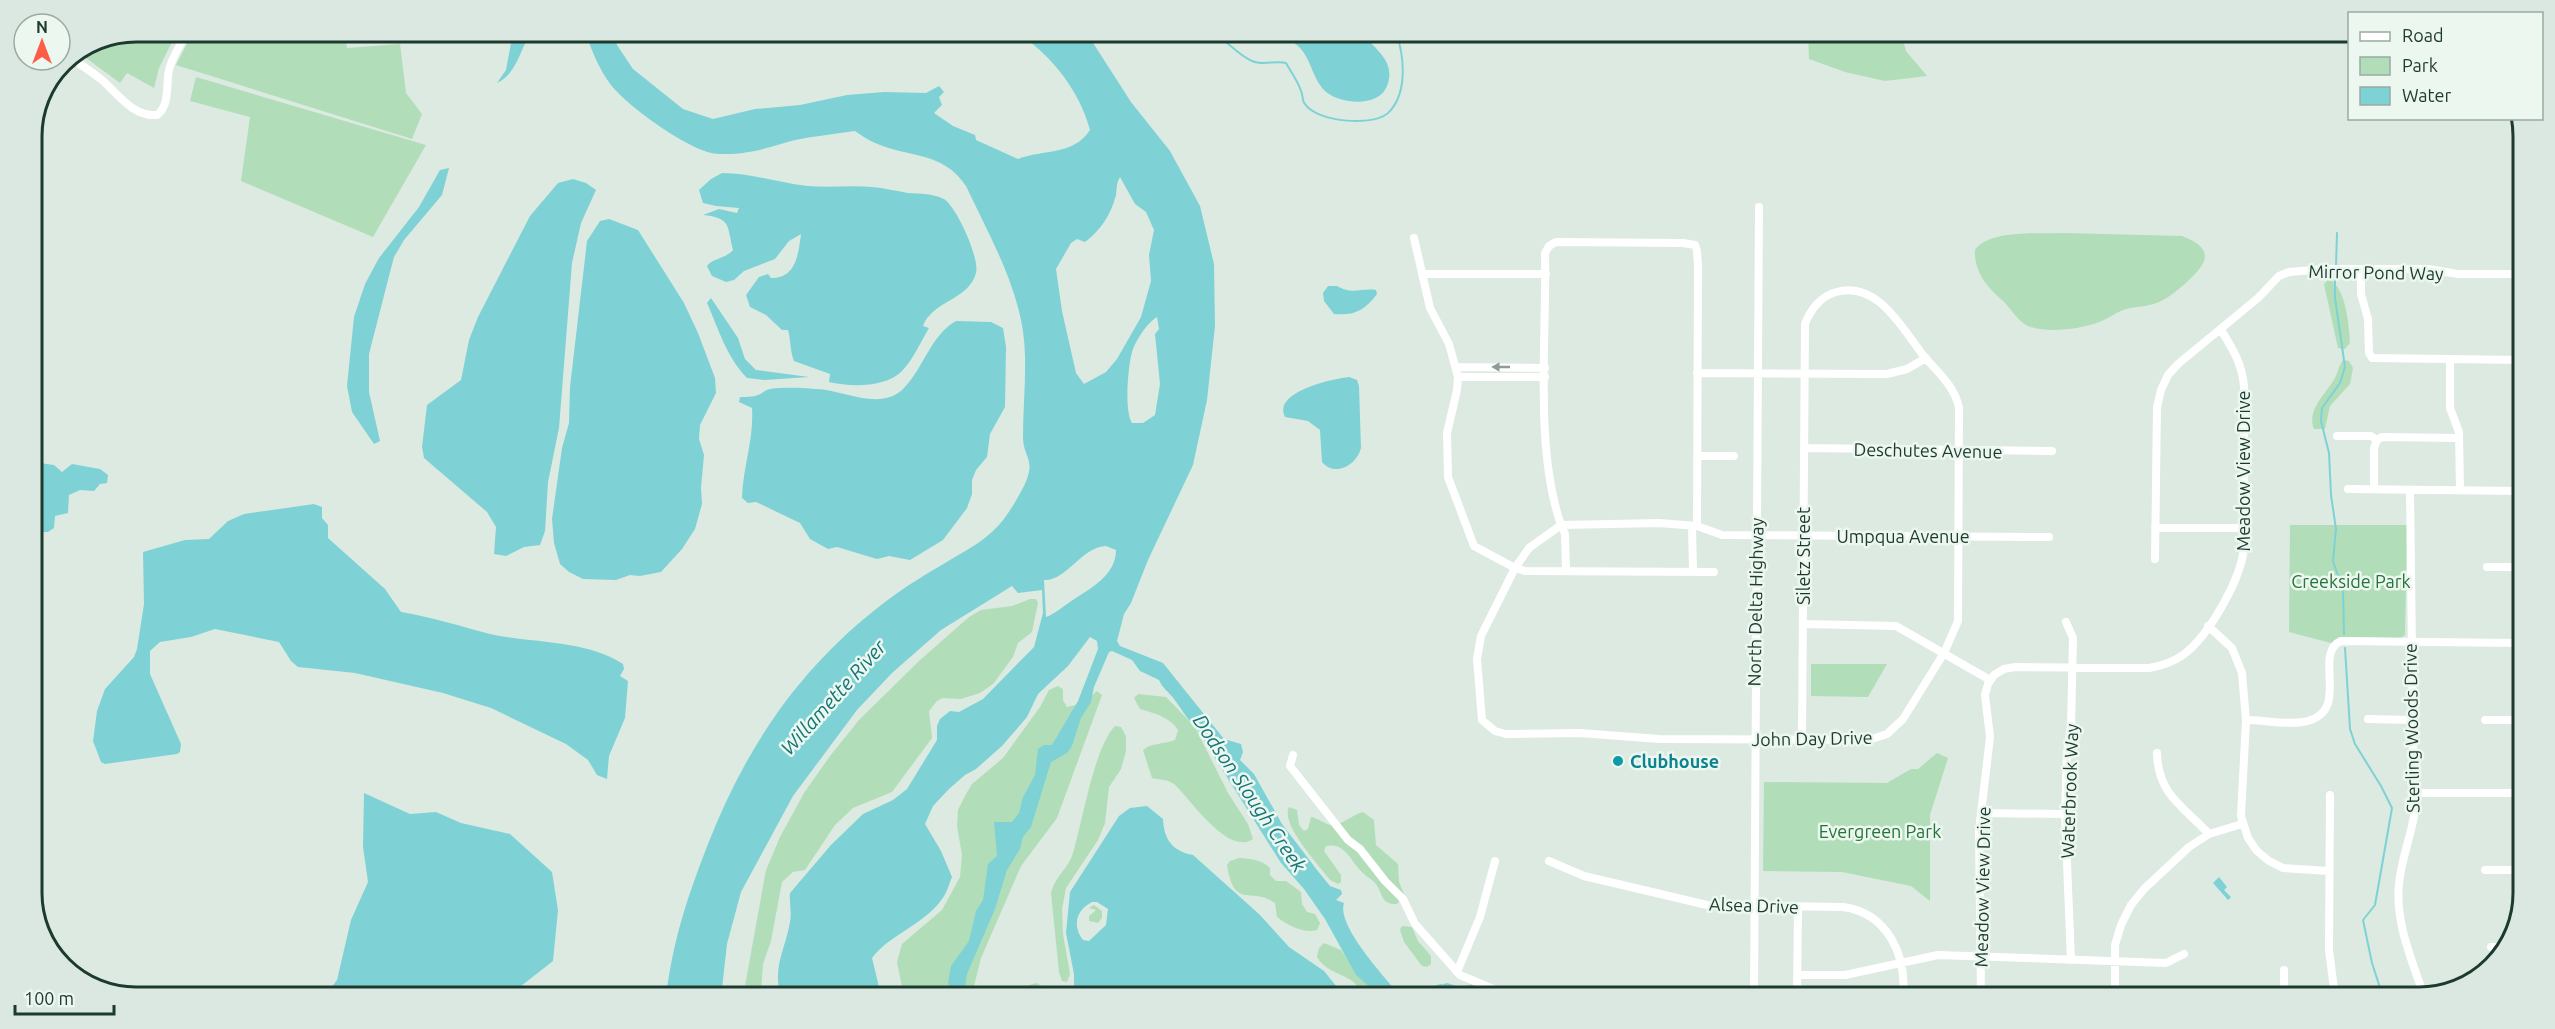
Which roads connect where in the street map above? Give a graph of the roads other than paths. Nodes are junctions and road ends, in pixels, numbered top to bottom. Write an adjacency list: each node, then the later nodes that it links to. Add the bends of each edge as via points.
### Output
1 (182, 42): 2 (street, via 170,68 165,105 157,115 127,104)
2 (78, 63)
3 (1759, 207): 15 (street, North Delta Highway)
4 (1414, 238): 6 (street)
5 (2361, 269): 8 (street, Mirror Pond Way); 9 (street, Mirror Pond Way, via 2302,270 2278,276); 11 (street, via 2361,294 2372,358)
6 (1422, 274): 7 (street); 13 (street, via 1430,308)
7 (1546, 274): 14 (street); 16 (street, via 1545,253 1556,242 1695,245)
8 (2513, 274)
9 (2221, 330): 35 (street, Mirror Pond Way, via 2178,364 2161,390 2156,425); 36 (street, Meadow View Drive, via 2242,369)
10 (1926, 358): 17 (street, via 1887,374); 17 (street, John Day Drive, via 1879,301 1864,292 1846,290 1823,298 1808,317); 24 (street, John Day Drive, via 1958,401)
11 (2450, 359): 12 (street); 21 (street, via 2450,411)
12 (2513, 360)
13 (1456, 367): 14 (street, one-way to 13); 18 (street)
14 (1545, 368): 19 (street)
15 (1757, 372): 16 (street); 17 (street); 37 (street, North Delta Highway)
16 (1698, 373): 26 (street)
17 (1804, 374): 23 (street, Siletz Street)
18 (1458, 376): 19 (street); 44 (street, via 1447,433 1448,477 1474,546)
19 (1545, 377): 33 (street, via 1549,471)
20 (2337, 436): 22 (street, via 2371,436)
21 (2459, 438): 22 (street); 31 (street)
22 (2377, 440): 29 (street)
23 (1804, 448): 24 (street, Deschutes Avenue); 38 (street, Siletz Street)
24 (1958, 450): 25 (street, Deschutes Avenue); 39 (street, John Day Drive)
25 (2052, 451)
26 (1698, 456): 27 (street); 34 (street)
27 (1734, 456)
28 (2348, 489): 29 (street)
29 (2374, 489): 30 (street)
30 (2410, 490): 31 (street); 51 (street, Sterling Woods Drive)
31 (2460, 490): 32 (street)
32 (2513, 491)
33 (1562, 525): 34 (street, Umpqua Avenue); 44 (street, via 1529,548); 45 (street)
34 (1695, 526): 37 (street, Umpqua Avenue, via 1722,535); 46 (street)
35 (2155, 528): 36 (street); 41 (street, Mirror Pond Way)
36 (2244, 528): 50 (street, Meadow View Drive, via 2239,572)
37 (1756, 536): 38 (street, Umpqua Avenue); 62 (street, North Delta Highway)
38 (1803, 536): 39 (street, Umpqua Avenue); 49 (street, Siletz Street)
39 (1958, 536): 40 (street, Umpqua Avenue); 53 (street, John Day Drive, via 1958,621)
40 (2049, 537)
41 (2155, 559)
42 (2487, 567): 43 (street)
43 (2513, 567)
44 (1515, 568): 45 (street); 62 (street, John Day Drive, via 1481,636 1478,659 1482,720 1495,731)
45 (1566, 571): 46 (street)
46 (1693, 572): 47 (street)
47 (1714, 572)
48 (2066, 622): 54 (street, Waterbrook Way, via 2072,633)
49 (1803, 624): 53 (street, via 1888,624); 61 (street, Siletz Street)
50 (2208, 626): 54 (street, Meadow View Drive, via 2187,653 2163,665); 57 (street, via 2232,648 2238,660)
51 (2410, 641): 52 (street); 57 (street, via 2337,642 2330,652 2330,699 2321,714 2304,722); 58 (street, Sterling Woods Drive)
52 (2513, 643)
53 (1944, 653): 55 (street); 61 (street, John Day Drive, via 1903,719 1887,734 1869,740)
54 (2073, 667): 55 (street, Meadow View Drive, via 2004,669); 69 (street, Waterbrook Way)
55 (1990, 680): 68 (street, Meadow View Drive, via 1985,695 1989,752)
56 (2368, 719): 58 (street)
57 (2246, 720): 70 (street)
58 (2413, 720): 65 (street, Sterling Woods Drive)
59 (2485, 720): 60 (street)
60 (2513, 720)
61 (1802, 739): 62 (street, John Day Drive)
62 (1754, 740): 77 (street, North Delta Highway)
63 (2157, 753): 71 (street, via 2158,772 2167,792)
64 (1293, 755): 87 (street, via 1290,766 1348,840 1403,899 1421,932)
65 (2414, 793): 66 (street); 97 (street, Sterling Woods Drive, via 2414,816 2402,862 2398,908)
66 (2513, 793)
67 (2330, 795): 76 (street)
68 (1981, 813): 69 (street); 82 (street, Meadow View Drive)
69 (2065, 814): 83 (street, Waterbrook Way)
70 (2242, 824): 71 (street); 76 (street, via 2257,851 2269,861 2283,868)
71 (2209, 834): 85 (street, via 2173,862 2131,905 2118,934)
72 (1495, 861): 87 (street, via 1480,917)
73 (1549, 861): 77 (street, Alsea Drive, via 1584,876 1689,902)
74 (2485, 870): 75 (street)
75 (2513, 870)
76 (2329, 871): 96 (street, via 2329,950)
77 (1754, 906): 78 (street, Alsea Drive); 90 (street, North Delta Highway)
78 (1798, 907): 84 (street, Alsea Drive, via 1843,907 1870,915 1889,933); 88 (street)
79 (2491, 947): 80 (street)
80 (2495, 947)
81 (2184, 954): 85 (street, via 2166,963)
82 (1980, 957): 83 (street); 84 (street, via 1934,955); 93 (street, Meadow View Drive)
83 (2071, 960): 85 (street)
84 (1900, 962): 88 (street, via 1845,975); 92 (street, Alsea Drive)
85 (2115, 963): 94 (street)
86 (2284, 970): 95 (street)
87 (1457, 972): 89 (street)
88 (1798, 975): 91 (street)
89 (1489, 987)
90 (1754, 987)
91 (1797, 987)
92 (1904, 987)
93 (1981, 987)
94 (2115, 987)
95 (2284, 987)
96 (2334, 987)
97 (2421, 987)

